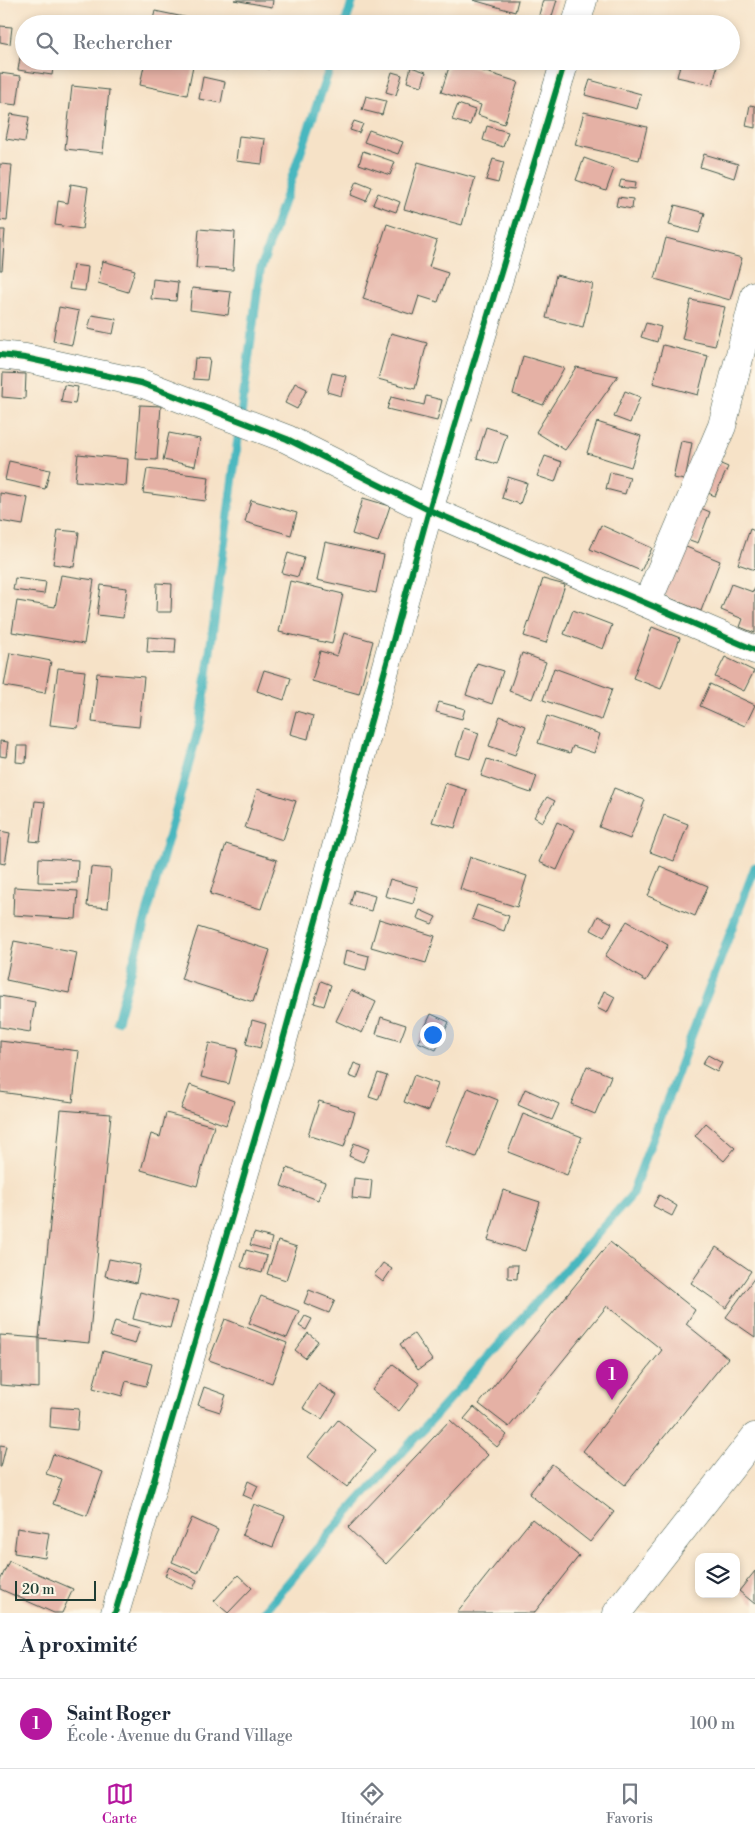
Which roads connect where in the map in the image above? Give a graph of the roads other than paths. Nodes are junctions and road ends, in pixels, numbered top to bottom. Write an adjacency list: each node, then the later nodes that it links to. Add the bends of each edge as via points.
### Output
1 (583, 0): 2 (street)
2 (579, 15)
3 (562, 70): 6 (street)
4 (755, 295): 7 (street, via 722,426)
5 (0, 355): 6 (street, via 141,383 287,439)
6 (429, 510): 7 (street); 10 (street, via 270,1087)
7 (647, 604): 8 (street)
8 (755, 650)
9 (755, 1438): 11 (street)
10 (115, 1613)
11 (617, 1613)

